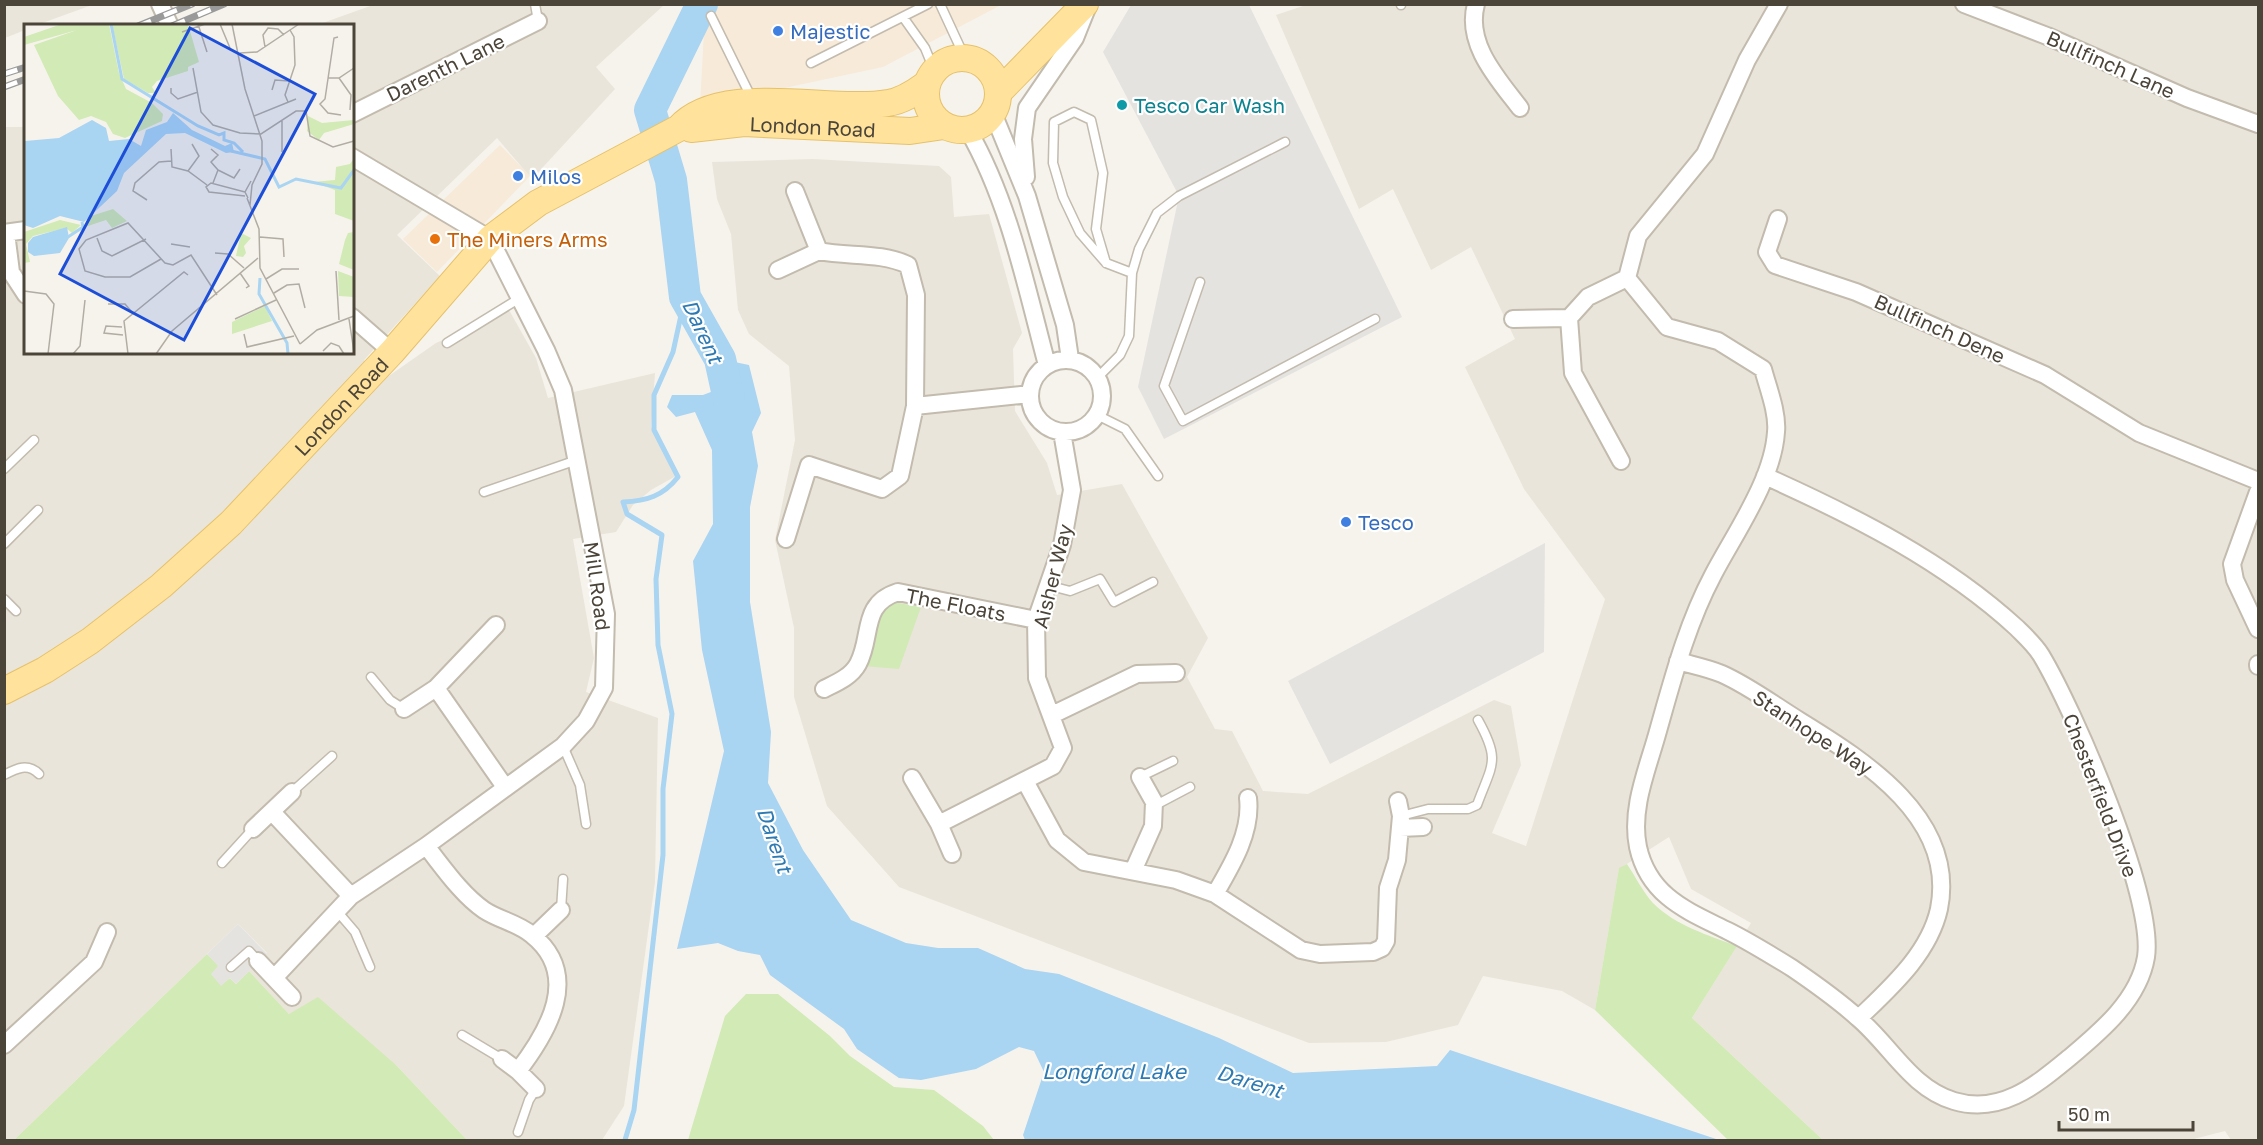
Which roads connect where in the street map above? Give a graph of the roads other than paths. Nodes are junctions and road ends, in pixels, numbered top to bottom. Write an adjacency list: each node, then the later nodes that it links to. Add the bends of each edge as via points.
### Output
1 (160, 4): 12 (street)
2 (928, 4): 8 (lane)
3 (940, 4): 14 (lane)
4 (1087, 4): 13 (main road, London Road); 26 (street, via 1075,38 1027,108 1023,139)
5 (1476, 4): 18 (street, via 1473,16 1483,59)
6 (1779, 4): 35 (street, via 1747,60 1705,154 1638,236)
7 (1964, 4): 21 (street, Bullfinch Lane, via 2187,98)
8 (913, 8): 11 (lane)
9 (537, 13): 19 (street, Darenth Lane)
10 (711, 16): 20 (lane)
11 (903, 17): 15 (lane); 16 (lane, via 925,48)
12 (169, 24)
13 (1042, 46): 14 (main road, London Road, via 1010,58); 17 (main road, London Road)
14 (974, 61): 16 (main road, London Road, via 946,61); 17 (main road, via 994,77)
15 (811, 63)
16 (930, 78): 20 (main road, London Road, via 890,103); 22 (main road, via 928,108 934,118)
17 (996, 103): 22 (main road, London Road, via 980,126); 26 (street)
18 (1520, 108)
19 (354, 113)
20 (759, 113): 22 (main road, London Road, via 910,131); 30 (main road, London Road, via 676,130 537,203)
21 (2259, 124)
22 (956, 128): 46 (street, via 986,161)
23 (1285, 142): 34 (lane, via 1179,196 1157,213)
24 (354, 158): 30 (street)
25 (795, 191): 31 (street)
26 (1027, 196): 45 (street, via 1065,325)
27 (1778, 219): 58 (street, Bullfinch Dene, via 1767,252 1776,265 1856,291 2045,375 2139,433)
28 (24, 230): 29 (street)
29 (5, 233): 37 (street, via 11,272)
30 (490, 239): 38 (street, Mill Road); 44 (main road, London Road)
31 (819, 250): 33 (street); 49 (street, via 846,256 889,256 908,266 916,295)
32 (1106, 263): 32 (lane, via 1080,233 1053,163 1054,122 1074,112 1091,120 1103,173 1096,229); 34 (lane)
33 (778, 270)
34 (1132, 273): 47 (lane, via 1129,336 1120,355)
35 (1627, 278): 39 (street, via 1588,297); 57 (street, Chesterfield Drive, via 1667,327 1718,341 1764,369 1777,430)
36 (1200, 282): 41 (lane, via 1164,386 1183,422)
37 (24, 292)
38 (520, 298): 43 (lane); 53 (street, Mill Road, via 564,390)
39 (1569, 318): 42 (street); 54 (street, via 1573,373)
40 (354, 319): 44 (street)
41 (1375, 319)
42 (1513, 320)
43 (447, 343)
44 (392, 352): 76 (main road, London Road, via 231,523 161,586 63,658)
45 (1070, 359): 46 (street); 47 (street, via 1088,366)
46 (1047, 365): 48 (street, via 1033,380)
47 (1098, 377): 50 (street, via 1103,395)
48 (1029, 394): 49 (street); 51 (street, via 1038,418)
49 (915, 406): 62 (street, via 900,476 882,489 809,465)
50 (1097, 415): 51 (street, via 1083,428); 56 (lane, via 1125,429)
51 (1062, 432): 65 (street, Aisher Way, via 1072,490 1062,545)
52 (34, 440): 55 (lane)
53 (577, 460): 59 (lane); 80 (street, Mill Road, via 606,614 604,688 586,721)
54 (1621, 460)
55 (4, 469)
56 (1158, 476)
57 (1765, 476): 71 (street, Chesterfield Drive, via 1691,621); 115 (street, Chesterfield Drive, via 1914,551 1978,596 2039,651 2111,810 2126,851 2143,923 2147,954 2126,1002 2087,1043 2034,1086 2010,1100 1974,1104 1936,1094 1920,1084)
58 (2259, 481)
59 (484, 492)
60 (2259, 492): 70 (street, via 2232,564 2235,580)
61 (38, 510): 63 (lane)
62 (786, 539)
63 (4, 544)
64 (1152, 582): 65 (lane, via 1114,602 1100,579 1070,591)
65 (1047, 585): 68 (street, Aisher Way)
66 (4, 599): 67 (lane)
67 (16, 611)
68 (1036, 620): 75 (street, The Floats, via 898,592 885,596 875,604 857,665 842,680); 78 (street, Aisher Way, via 1037,678)
69 (496, 625): 74 (street)
70 (2259, 630)
71 (1678, 661): 115 (street, Chesterfield Drive, via 1637,805 1636,832 1647,872 1670,901 1752,943); 115 (street, Stanhope Way, via 1720,674 1838,744 1888,782 1930,838 1942,883 1933,928 1896,982)
72 (1176, 673): 78 (street, via 1134,667)
73 (371, 677): 77 (lane, via 390,700)
74 (436, 688): 77 (street); 88 (street)
75 (824, 689)
76 (4, 691)
77 (405, 709)
78 (1052, 716): 87 (street, Aisher Way, via 1062,748 1053,766)
79 (1478, 720): 94 (lane, via 1492,744 1494,759 1477,805)
80 (563, 746): 88 (street, Mill Road); 95 (lane, via 580,785)
81 (332, 756): 90 (lane)
82 (1173, 761): 85 (lane)
83 (39, 774): 84 (lane, via 33,768 23,767)
84 (4, 775)
85 (1140, 777): 92 (street)
86 (912, 778): 96 (street)
87 (1025, 781): 96 (street, Aisher Way); 102 (street, via 1057,840 1084,862)
88 (505, 787): 99 (street, Mill Road)
89 (1190, 787): 92 (lane)
90 (292, 792): 93 (street)
91 (1248, 798): 104 (street, via 1250,816 1233,864)
92 (1154, 806): 102 (street, via 1152,834)
93 (272, 812): 98 (street); 105 (street)
94 (1400, 815): 97 (street); 104 (street, via 1397,860 1388,888 1386,940 1374,952 1320,954 1300,950)
95 (586, 824)
96 (939, 824): 100 (street)
97 (1423, 826)
98 (253, 829): 101 (lane)
99 (426, 846): 105 (street, Mill Road); 109 (street, via 485,911 516,923)
100 (952, 854)
101 (222, 863)
102 (1133, 871): 104 (street)
103 (563, 879): 106 (lane)
104 (1215, 894)
105 (351, 896): 107 (street, Mill Road)
106 (561, 910): 109 (street)
107 (337, 911): 112 (lane, via 355,932); 113 (street, Mill Road)
108 (107, 932): 117 (street, via 94,962)
109 (534, 936): 119 (street, via 557,967 555,1008 542,1040)
110 (258, 961): 111 (lane, via 249,951); 113 (street)
111 (231, 967)
112 (370, 967)
113 (274, 978): 114 (street)
114 (292, 997)
115 (1859, 1018)
116 (462, 1035): 118 (lane)
117 (4, 1045)
118 (502, 1059): 119 (street)
119 (518, 1071): 120 (street)
120 (536, 1089): 121 (lane)
121 (518, 1132)

